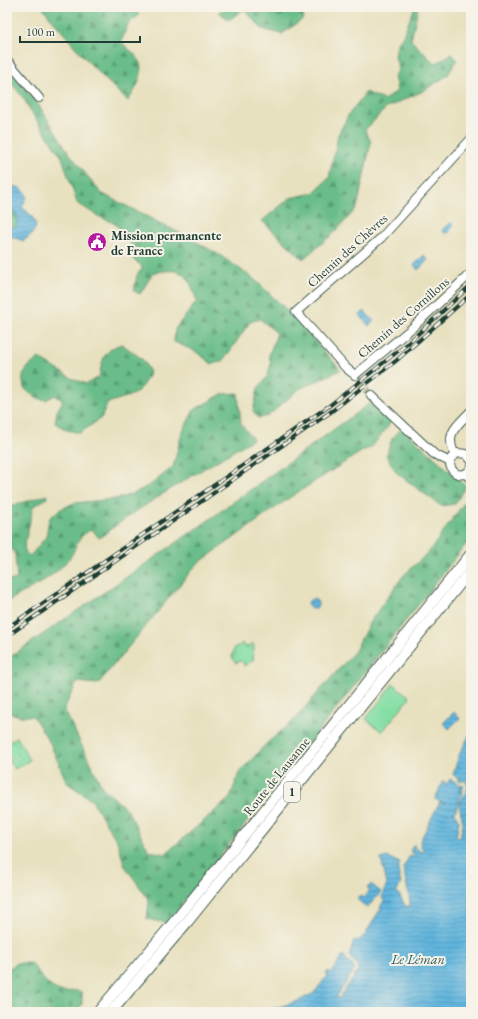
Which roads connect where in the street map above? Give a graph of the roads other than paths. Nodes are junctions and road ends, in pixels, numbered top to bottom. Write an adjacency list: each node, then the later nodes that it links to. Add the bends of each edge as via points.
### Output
1 (7, 60): 2 (street)
2 (39, 98)
3 (471, 139): 5 (street, Chemin des Chèvres, via 381,238 296,312)
4 (471, 273): 5 (street, Chemin des Cornillons)
5 (356, 377)
6 (372, 395): 8 (street, via 434,454)
7 (471, 411): 8 (street, via 451,433)
8 (452, 458): 9 (street, via 466,454); 10 (street, via 451,469 455,474)
9 (471, 460)
10 (469, 474)
11 (471, 554): 13 (main road, Route de Lausanne / 1, via 179,916)
12 (471, 570): 14 (main road, Route de Lausanne / 1, via 183,927)
13 (98, 1012)
14 (111, 1012)

